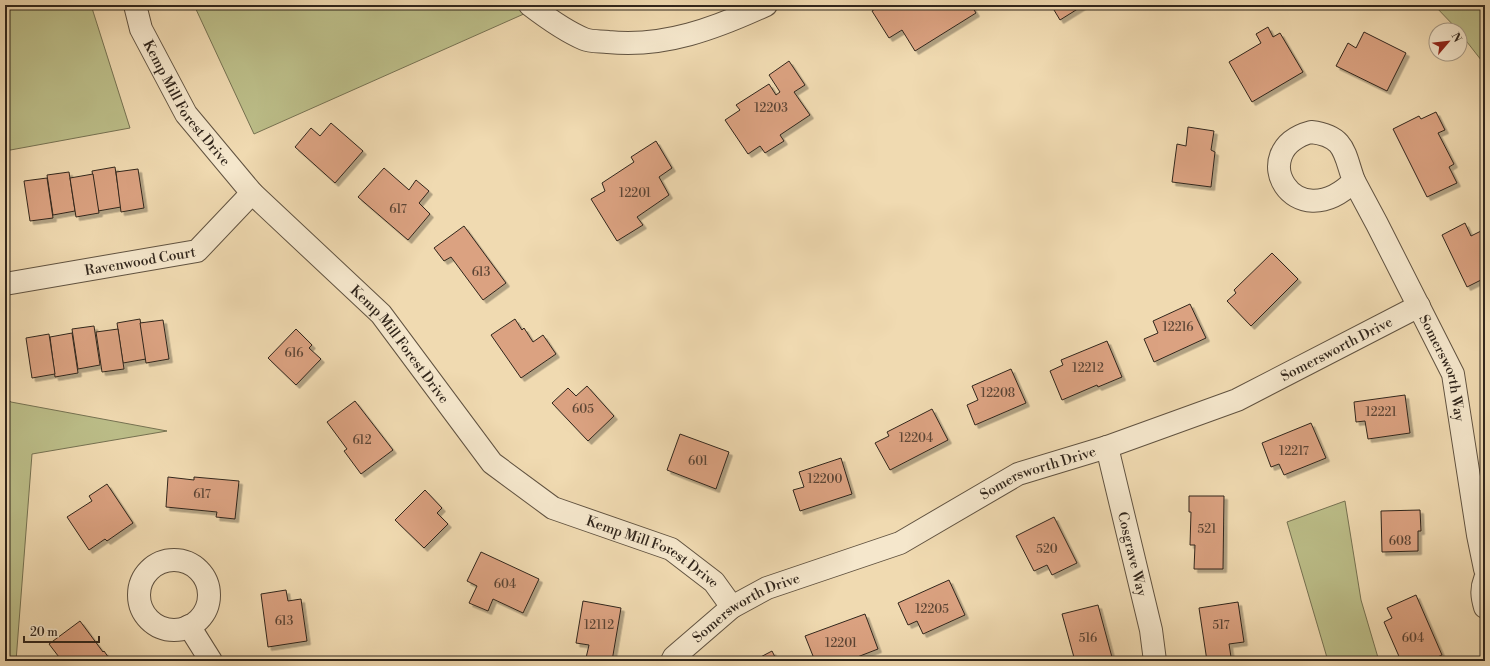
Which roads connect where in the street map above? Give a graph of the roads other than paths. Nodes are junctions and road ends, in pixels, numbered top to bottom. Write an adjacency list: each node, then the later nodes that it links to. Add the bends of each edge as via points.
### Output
1 (135, 5): 5 (street, Kemp Mill Forest Drive, via 142,29 186,114)
2 (530, 5): 3 (street, via 549,20 585,40 625,44 666,40 703,32)
3 (766, 5)
4 (1354, 182): 7 (street, Somersworth Way)
5 (252, 193): 6 (street, Ravenwood Court, via 197,251); 11 (street, Kemp Mill Forest Drive, via 381,314 492,462 553,508 671,549 714,582)
6 (5, 284)
7 (1419, 306): 8 (street, Somersworth Drive, via 1237,400); 9 (street, Somersworth Way, via 1454,374)
8 (1107, 446): 11 (street, Somersworth Drive, via 1018,474 900,543 767,588); 16 (street, Cosgrave Way, via 1151,630)
9 (1485, 569)
10 (1485, 579): 12 (street, via 1482,586)
11 (732, 607): 15 (street, Somersworth Drive)
12 (1485, 607)
13 (189, 626): 14 (street)
14 (211, 661)
15 (672, 661)
16 (1156, 661)

